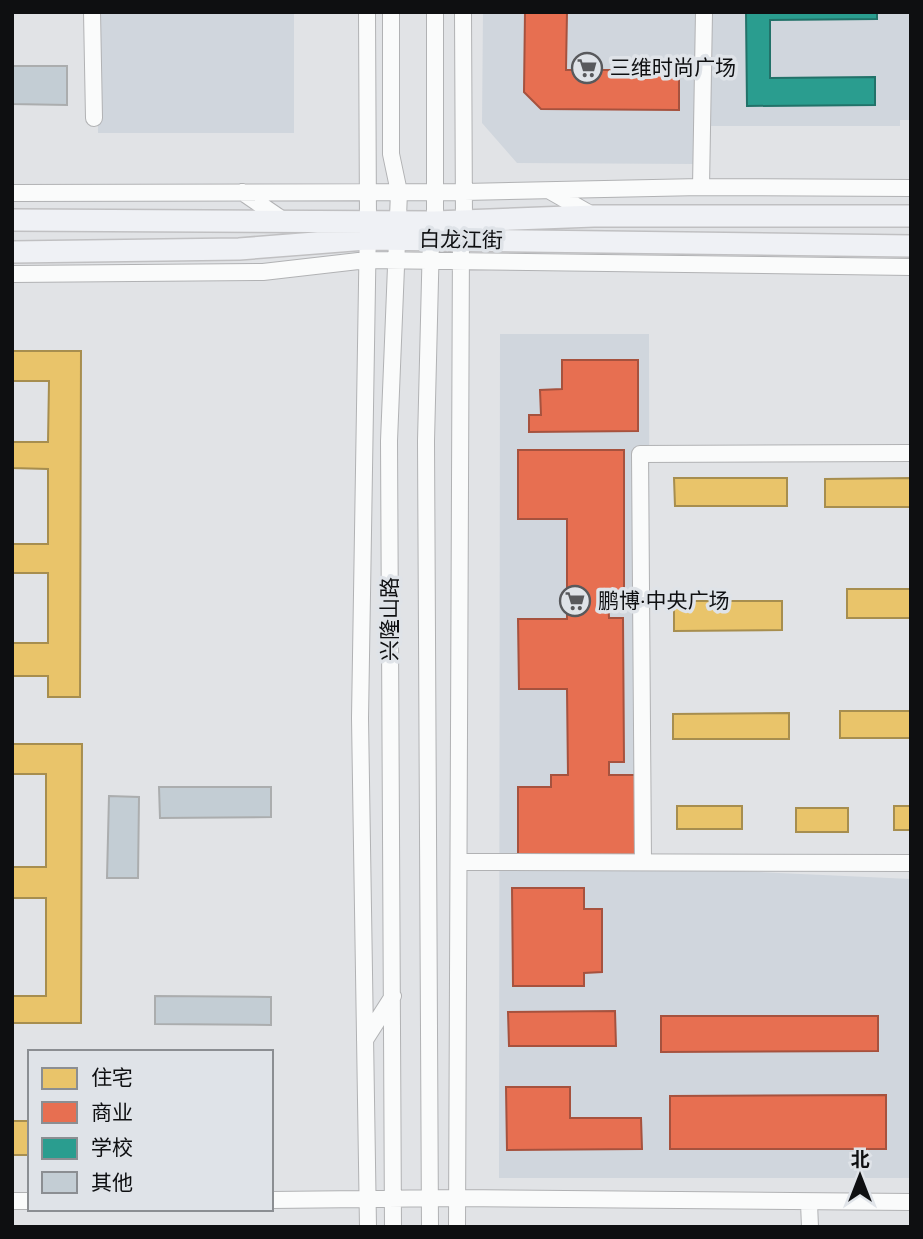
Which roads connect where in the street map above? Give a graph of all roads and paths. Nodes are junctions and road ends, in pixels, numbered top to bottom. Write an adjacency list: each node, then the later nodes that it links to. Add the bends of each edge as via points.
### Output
1 (93, 12): 7 (street)
2 (367, 12): 12 (street)
3 (391, 12): 13 (street, 兴隆山路, via 391,154)
4 (435, 12): 14 (street, 兴隆山路)
5 (463, 12): 15 (street)
6 (704, 12): 8 (street)
7 (94, 118)
8 (701, 187): 9 (street); 10 (street)
9 (911, 188)
10 (548, 190): 15 (street); 17 (street)
11 (241, 191): 12 (street); 16 (street); 20 (street)
12 (368, 192): 13 (street); 21 (street)
13 (399, 192): 14 (street); 22 (street, 兴隆山路)
14 (435, 192): 15 (street); 23 (street, 兴隆山路)
15 (464, 192): 24 (street)
16 (16, 195)
17 (594, 216): 18 (main road, 白龙江街); 24 (main road, 白龙江街)
18 (911, 216)
19 (12, 220): 20 (main road, 白龙江街)
20 (283, 220): 21 (main road, 白龙江街)
21 (367, 240): 22 (main road, 白龙江街); 28 (main road, 白龙江街); 33 (street); 42 (street, via 360,718)
22 (396, 240): 23 (main road, 白龙江街); 39 (street, 兴隆山路, via 389,441)
23 (432, 240): 24 (main road, 白龙江街); 40 (street, 兴隆山路, via 426,441)
24 (462, 240): 25 (main road, 白龙江街); 30 (street, 白龙江街); 36 (street)
25 (558, 242): 26 (main road, 白龙江街); 30 (street)
26 (802, 246): 27 (main road, 白龙江街); 31 (street)
27 (911, 246)
28 (239, 249): 29 (main road, 白龙江街); 33 (street)
29 (12, 252)
30 (601, 262): 31 (street, 白龙江街)
31 (767, 267): 32 (street, 白龙江街)
32 (911, 267)
33 (263, 272): 34 (street)
34 (12, 274)
35 (911, 453): 37 (street, via 640,454)
36 (458, 862): 37 (street); 41 (street)
37 (643, 862): 38 (street)
38 (911, 863)
39 (393, 996): 42 (street); 45 (street, 兴隆山路)
40 (429, 1006): 41 (street); 43 (street, 兴隆山路)
41 (458, 1007): 44 (street)
42 (365, 1040): 47 (street)
43 (430, 1198): 44 (street); 45 (street); 52 (street, 兴隆山路)
44 (457, 1198): 49 (street); 53 (street)
45 (394, 1199): 47 (street); 51 (street, 兴隆山路)
46 (273, 1200): 47 (street)
47 (367, 1200): 50 (street)
48 (911, 1202): 49 (street)
49 (809, 1203): 54 (street)
50 (368, 1227)
51 (393, 1227)
52 (430, 1227)
53 (457, 1227)
54 (810, 1227)

